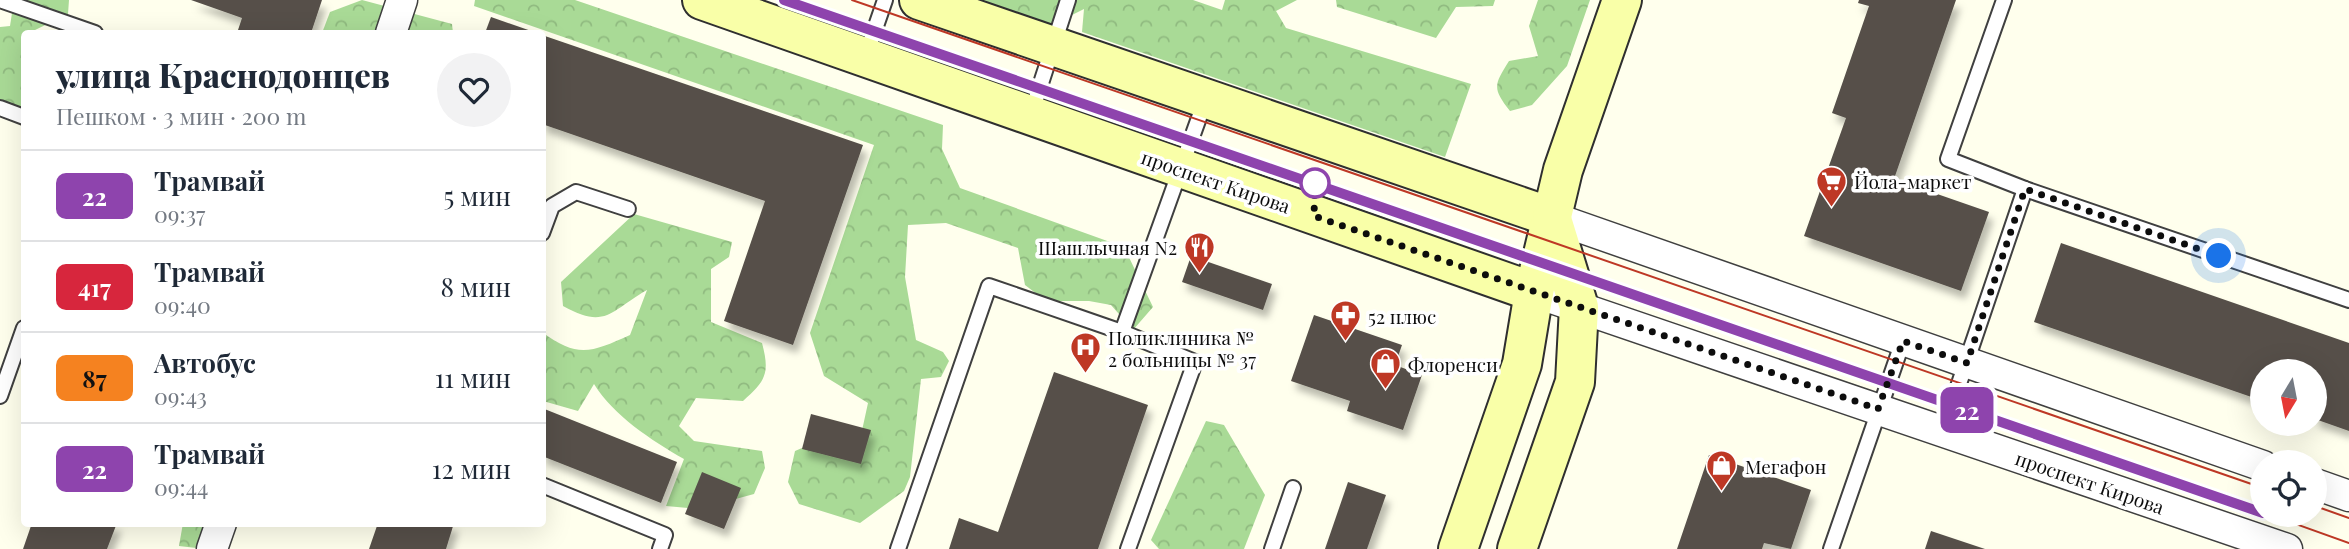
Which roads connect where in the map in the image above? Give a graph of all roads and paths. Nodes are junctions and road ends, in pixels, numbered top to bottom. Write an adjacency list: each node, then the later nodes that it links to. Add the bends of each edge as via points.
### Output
1 (0, 0): 9 (lane)
2 (402, 0): 10 (street)
3 (702, 0): 12 (street, проспект Кирова)
4 (885, 0): 12 (lane)
5 (919, 0): 11 (street)
6 (1068, 0): 11 (lane)
7 (1622, 0): 20 (street)
8 (2004, 0): 18 (lane, via 1948,159)
9 (86, 30)
10 (392, 30)
11 (1053, 47): 13 (street); 15 (lane)
12 (865, 58): 15 (street, проспект Кирова)
13 (1205, 99): 17 (lane); 20 (street)
14 (0, 108): 16 (lane)
15 (1030, 115): 17 (street, проспект Кирова)
16 (21, 116)
17 (1179, 168): 22 (street, проспект Кирова); 25 (lane)
18 (2025, 189): 23 (lane); 28 (lane)
19 (628, 209): 21 (lane, via 576,192 552,206)
20 (1551, 217): 22 (street); 24 (street); 27 (street)
21 (546, 222)
22 (1534, 292): 24 (street, проспект Кирова); 43 (street, via 1522,364)
23 (2349, 300)
24 (1579, 307): 30 (street, проспект Кирова); 44 (street, via 1575,382)
25 (1122, 332): 40 (lane, via 989,286); 41 (lane, via 1195,362)
26 (21, 336): 29 (lane)
27 (1903, 341): 28 (street); 30 (lane)
28 (1967, 363): 31 (lane); 32 (street)
29 (0, 396)
30 (1878, 409): 31 (street, проспект Кирова); 45 (lane)
31 (1943, 431): 46 (street, проспект Кирова)
32 (2250, 461)
33 (546, 487): 39 (lane, via 664,535)
34 (1293, 488): 42 (lane)
35 (2327, 488): 36 (street)
36 (2349, 496)
37 (220, 527): 38 (street)
38 (212, 549)
39 (660, 549)
40 (898, 549)
41 (1128, 549)
42 (1272, 549)
43 (1458, 549)
44 (1517, 549)
45 (1832, 549)
46 (2287, 549)

